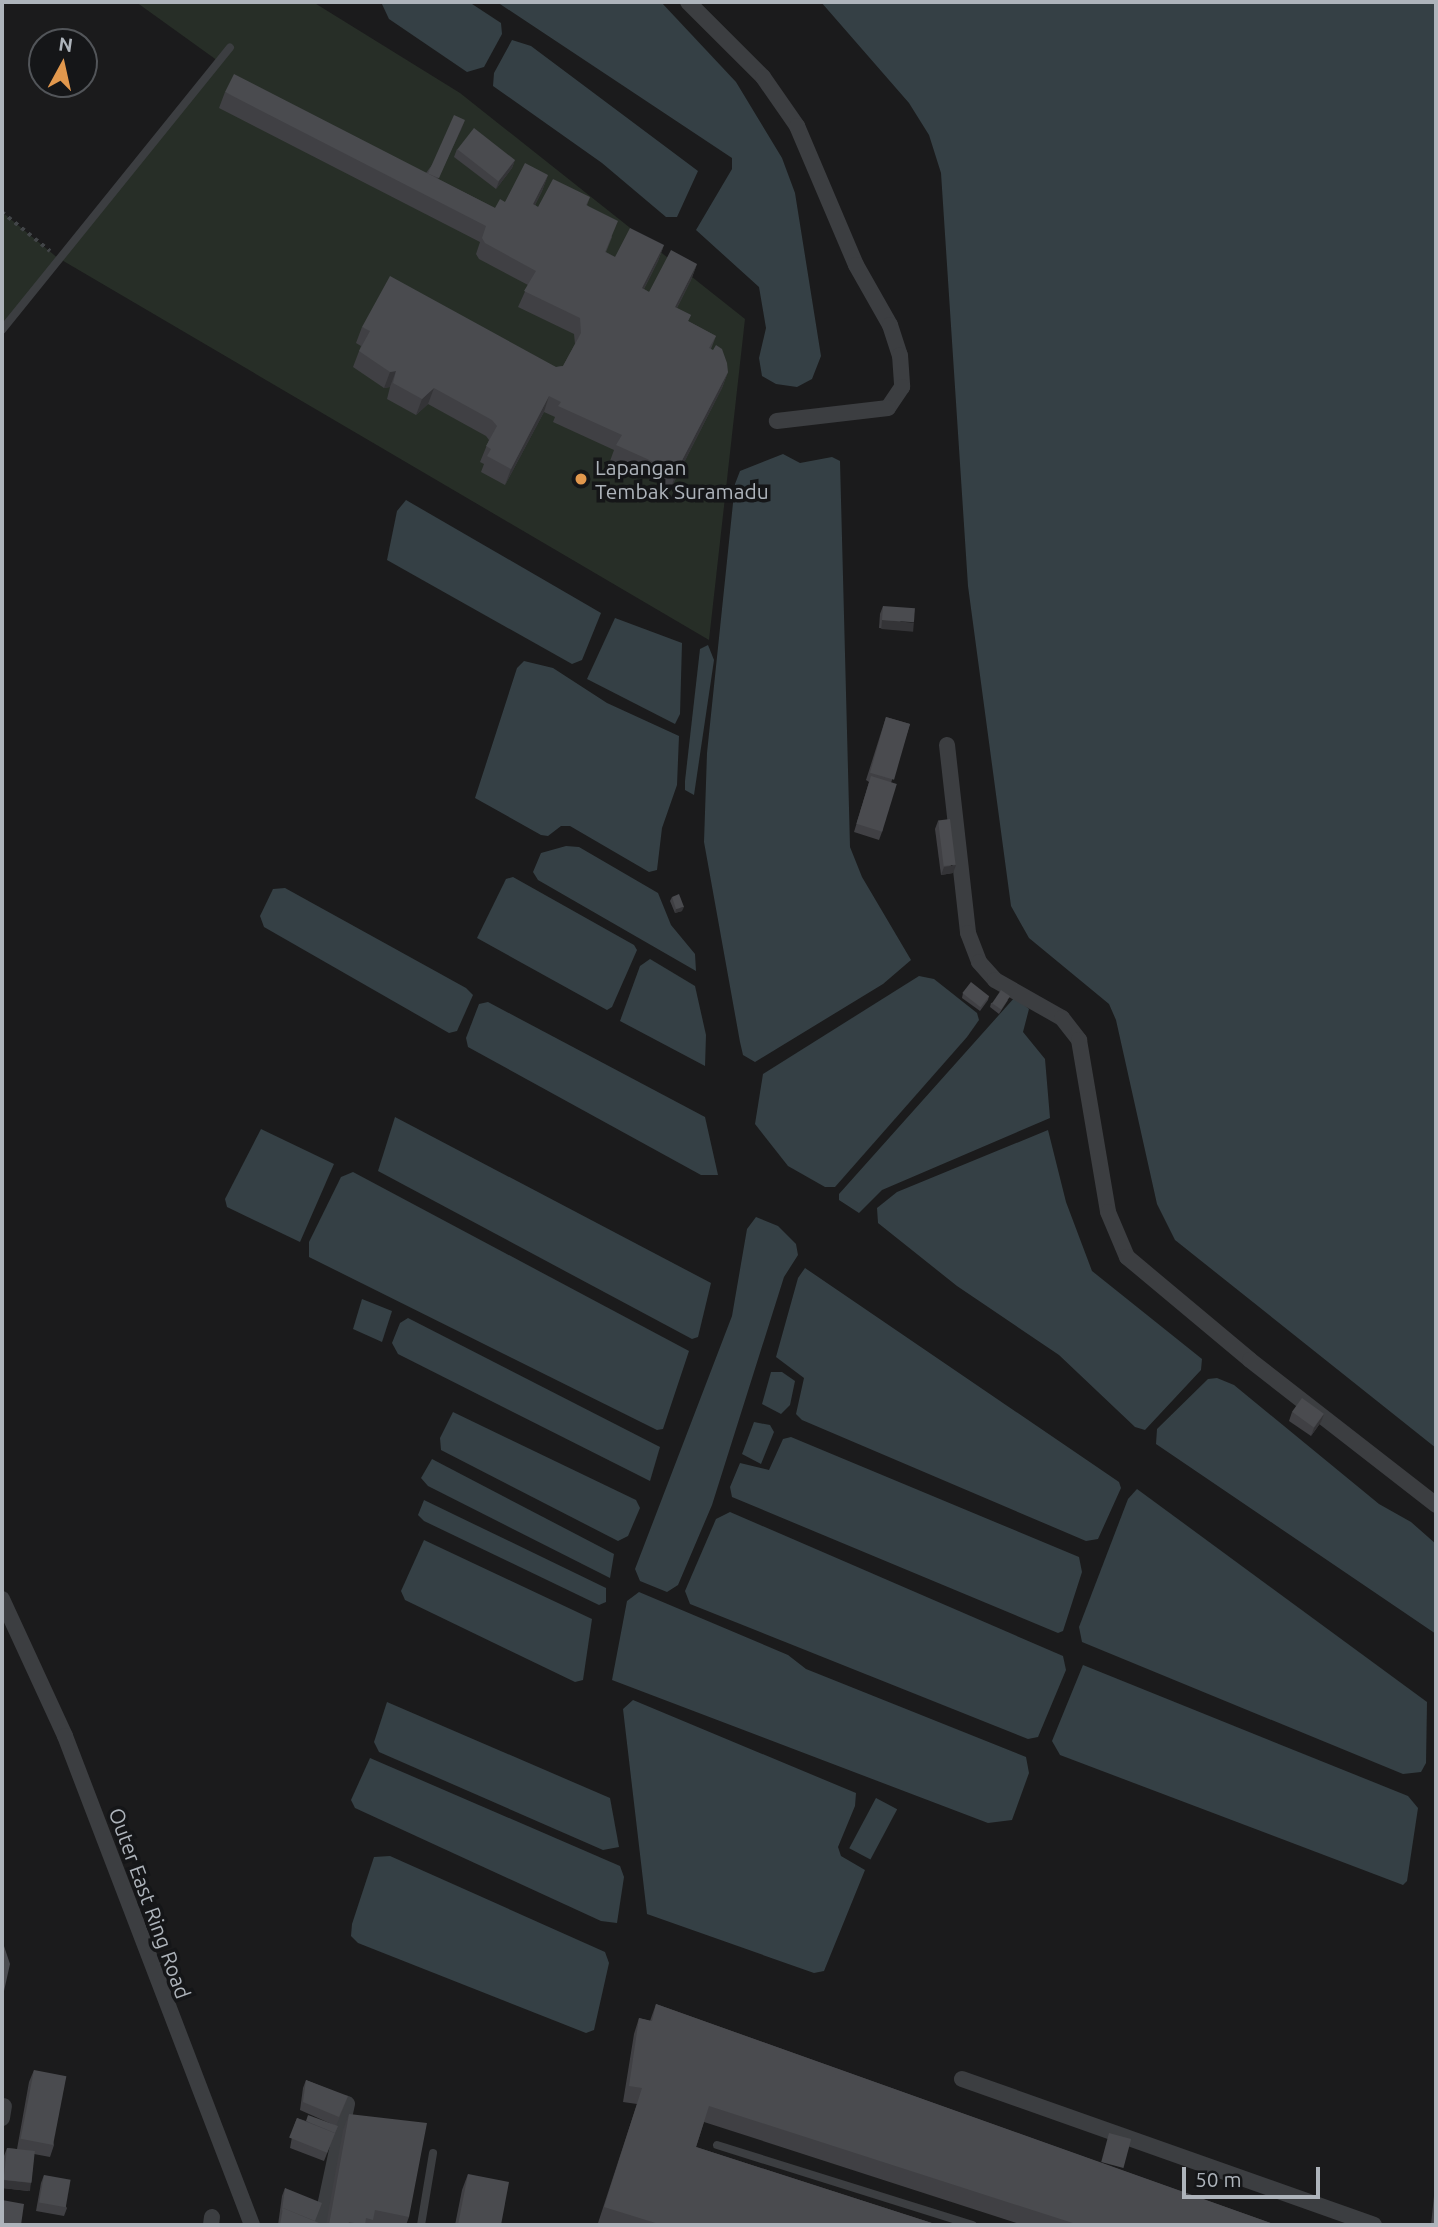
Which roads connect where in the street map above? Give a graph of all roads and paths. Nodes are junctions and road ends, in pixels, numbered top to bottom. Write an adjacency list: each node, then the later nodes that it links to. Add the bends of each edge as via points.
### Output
1 (688, 2): 6 (street, via 764,77 797,125 900,355 902,387 888,408)
2 (230, 47): 4 (lane)
3 (2, 212): 4 (path)
4 (59, 259): 5 (lane)
5 (2, 330)
6 (777, 421)
7 (947, 745): 8 (street, via 968,933 979,962 995,980 1062,1018 1079,1040 1108,1212 1127,1256 1250,1360)
8 (1436, 1505)
9 (2, 1599): 14 (street, Outer East Ring Road, via 65,1737)
10 (962, 2079): 18 (street)
11 (347, 2104): 15 (street)
12 (717, 2145): 17 (lane)
13 (433, 2153): 16 (lane)
14 (251, 2225)
15 (321, 2225)
16 (421, 2225)
17 (973, 2225)
18 (1374, 2225)

